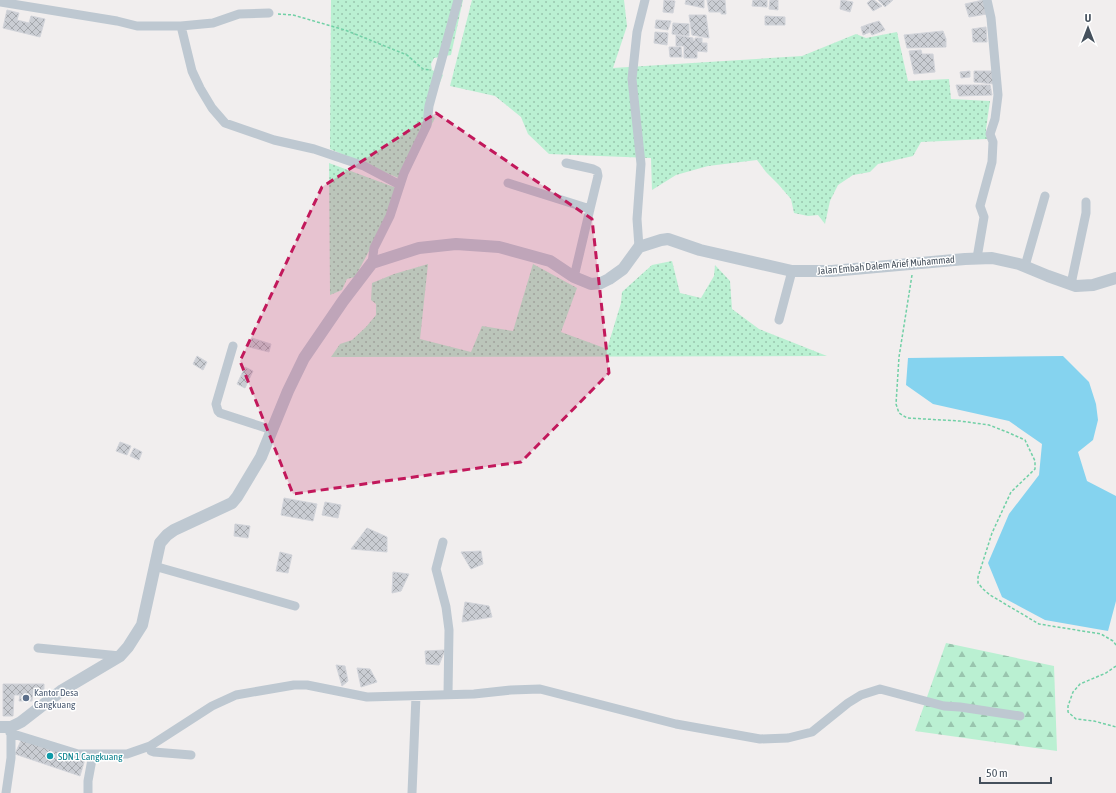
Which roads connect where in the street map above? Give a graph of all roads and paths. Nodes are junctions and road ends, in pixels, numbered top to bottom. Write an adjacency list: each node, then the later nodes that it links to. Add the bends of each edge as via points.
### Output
1 (458, 0): 7 (street)
2 (645, 0): 14 (street, via 637,32 632,79 641,164 637,219)
3 (987, 0): 15 (street, via 998,94 990,134 993,142 992,162 980,206 984,217)
4 (0, 2): 6 (street, via 138,26)
5 (269, 13): 6 (street, via 239,14 212,23); 7 (path, via 293,16 345,30 407,55 423,69)
6 (181, 26): 10 (street, via 192,71 212,108 225,123 364,166)
7 (438, 72): 10 (street, via 427,125)
8 (566, 163): 13 (street, via 597,171)
9 (508, 183): 13 (street)
10 (400, 185): 16 (street, via 390,216 374,248)
11 (1045, 196): 18 (street)
12 (1086, 202): 22 (street)
13 (590, 208): 20 (street)
14 (639, 247): 19 (street, Jalan Embah Dalem Arief Muhammad, via 668,239 700,250); 20 (street, via 623,269 610,279 591,284)
15 (977, 258): 17 (street, Jalan Embah Dalem Arief Muhammad); 18 (street, Jalan Embah Dalem Arief Muhammad, via 992,258)
16 (372, 263): 20 (street, via 419,248 456,244 499,247 550,261); 25 (street, via 304,358)
17 (915, 263): 19 (street, Jalan Embah Dalem Arief Muhammad, via 832,271); 29 (path, via 899,357 896,404 899,413 907,418 989,425 1025,440 1035,461 1035,469 1011,492 992,533 978,583 990,595 1039,624 1101,634)
18 (1025, 266): 22 (street, Jalan Embah Dalem Arief Muhammad)
19 (792, 271): 23 (street)
20 (574, 277)
21 (1116, 278): 22 (street, Jalan Embah Dalem Arief Muhammad, via 1093,285)
22 (1071, 284)
23 (779, 320)
24 (232, 346): 25 (street, via 216,404 218,411)
25 (272, 430): 27 (street, via 261,457 234,501 166,535 160,543)
26 (442, 542): 33 (street, via 436,569 449,630)
27 (154, 566): 28 (street); 31 (street, via 142,625)
28 (295, 606)
29 (1116, 645)
30 (38, 648): 31 (street)
31 (120, 656): 37 (street, via 61,691 21,722)
32 (1116, 666): 36 (path, via 1080,684 1068,706 1068,712 1076,719)
33 (448, 694): 34 (street); 35 (street, via 540,689 676,724 760,739 788,738 812,732 848,703 861,695 880,689 944,706)
34 (416, 696): 38 (street, via 367,697 307,685 236,695 212,706); 43 (street)
35 (1020, 716)
36 (1116, 727)
37 (7, 729): 39 (street, via 77,753); 41 (street, via 11,758)
38 (150, 746): 39 (street, via 127,754); 40 (street, via 154,752)
39 (94, 754): 42 (street)
40 (191, 755)
41 (6, 793)
42 (88, 793)
43 (412, 793)

